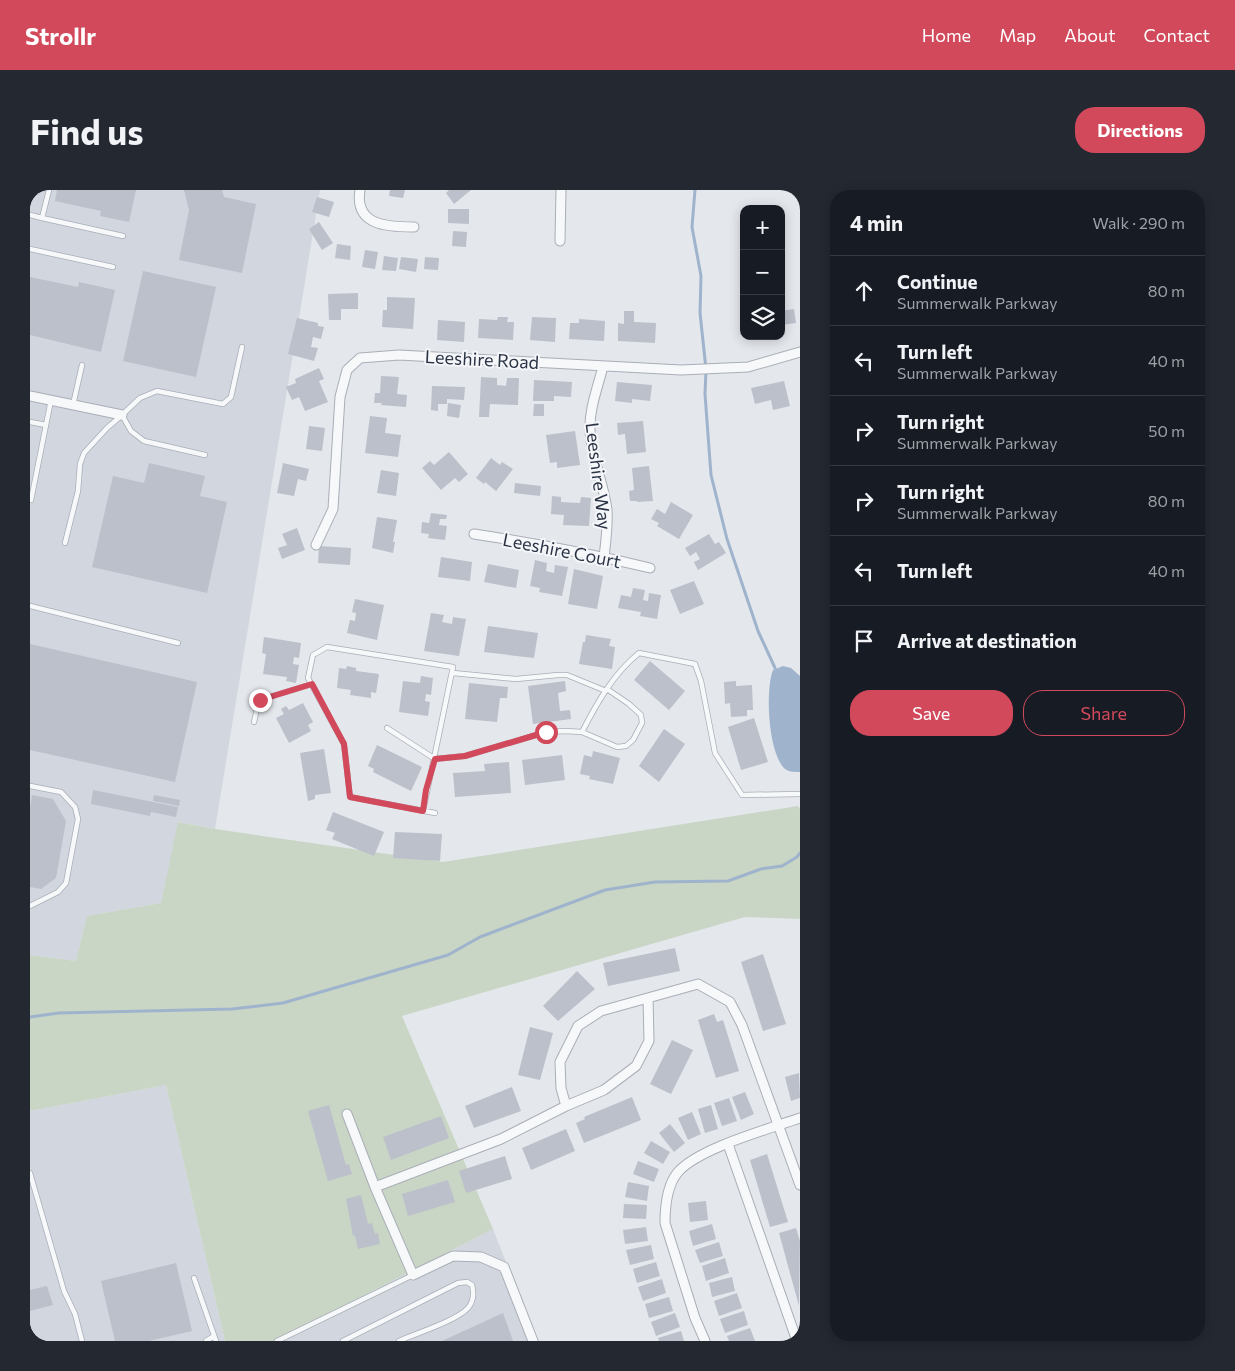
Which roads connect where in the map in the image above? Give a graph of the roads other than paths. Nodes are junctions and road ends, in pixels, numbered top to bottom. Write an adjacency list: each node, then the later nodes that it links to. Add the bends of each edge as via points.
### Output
1 (49, 190): 5 (lane)
2 (360, 190): 6 (street, via 361,210 373,222 389,227)
3 (561, 190): 8 (street)
4 (30, 215): 5 (lane)
5 (42, 218): 7 (lane)
6 (414, 227)
7 (123, 236)
8 (560, 241)
9 (30, 249): 10 (lane)
10 (113, 267)
11 (242, 347): 18 (lane, via 231,397 223,404 157,391 140,398)
12 (800, 352): 14 (street, Leeshire Road, via 748,367 680,370)
13 (82, 365): 17 (lane)
14 (603, 366): 25 (street, Leeshire Road, via 399,355 360,358 347,370 340,397 333,509); 26 (street, Leeshire Way, via 592,405 590,429 607,510)
15 (30, 396): 16 (street)
16 (51, 400): 17 (street); 20 (lane)
17 (74, 405): 18 (street)
18 (122, 415): 21 (lane, via 131,431 144,441); 24 (lane, via 84,453)
19 (30, 422): 20 (lane)
20 (46, 425): 22 (lane)
21 (205, 455)
22 (31, 500)
23 (474, 534): 26 (street, Leeshire Court)
24 (65, 543)
25 (316, 545)
26 (604, 557): 27 (street, Leeshire Court)
27 (650, 568)
28 (30, 606): 29 (lane)
29 (178, 643)
30 (453, 670): 31 (lane, via 327,646 313,655 308,678); 32 (lane, via 516,679 568,675); 36 (lane)
31 (312, 684): 33 (lane, via 260,700); 39 (lane, via 344,744 350,797)
32 (607, 690): 35 (lane); 35 (lane, via 641,715 642,723 637,732 626,746 617,747); 38 (lane, via 639,653 695,664 715,753 742,795)
33 (254, 722)
34 (387, 728): 36 (lane)
35 (582, 732): 36 (lane, via 546,732 465,756)
36 (435, 759): 39 (lane)
37 (30, 786): 41 (lane, via 61,792 75,807 78,819 66,883 58,892)
38 (800, 794)
39 (423, 811): 40 (lane)
40 (435, 813)
41 (30, 906)
42 (648, 998): 43 (street, via 649,1041 636,1066 604,1090); 43 (street, via 601,1011 578,1026 560,1062 561,1088); 46 (street, via 698,984 730,1002 742,1025)
43 (566, 1106): 50 (street, via 501,1139)
44 (347, 1114): 50 (street)
45 (800, 1118): 46 (street)
46 (777, 1126): 47 (street); 49 (street)
47 (728, 1144): 53 (street); 61 (street, via 686,1165 677,1173 670,1186 665,1211 669,1237)
48 (30, 1174): 55 (lane)
49 (800, 1185)
50 (375, 1187): 51 (street)
51 (413, 1275): 57 (lane); 60 (street, via 453,1256 481,1257 504,1268)
52 (194, 1278): 54 (lane)
53 (798, 1337)
54 (215, 1339): 56 (lane)
55 (82, 1341)
56 (206, 1341)
57 (277, 1341)
58 (343, 1341): 59 (lane, via 458,1283 472,1285 473,1299 468,1308)
59 (399, 1341)
60 (533, 1341)
61 (705, 1341)

